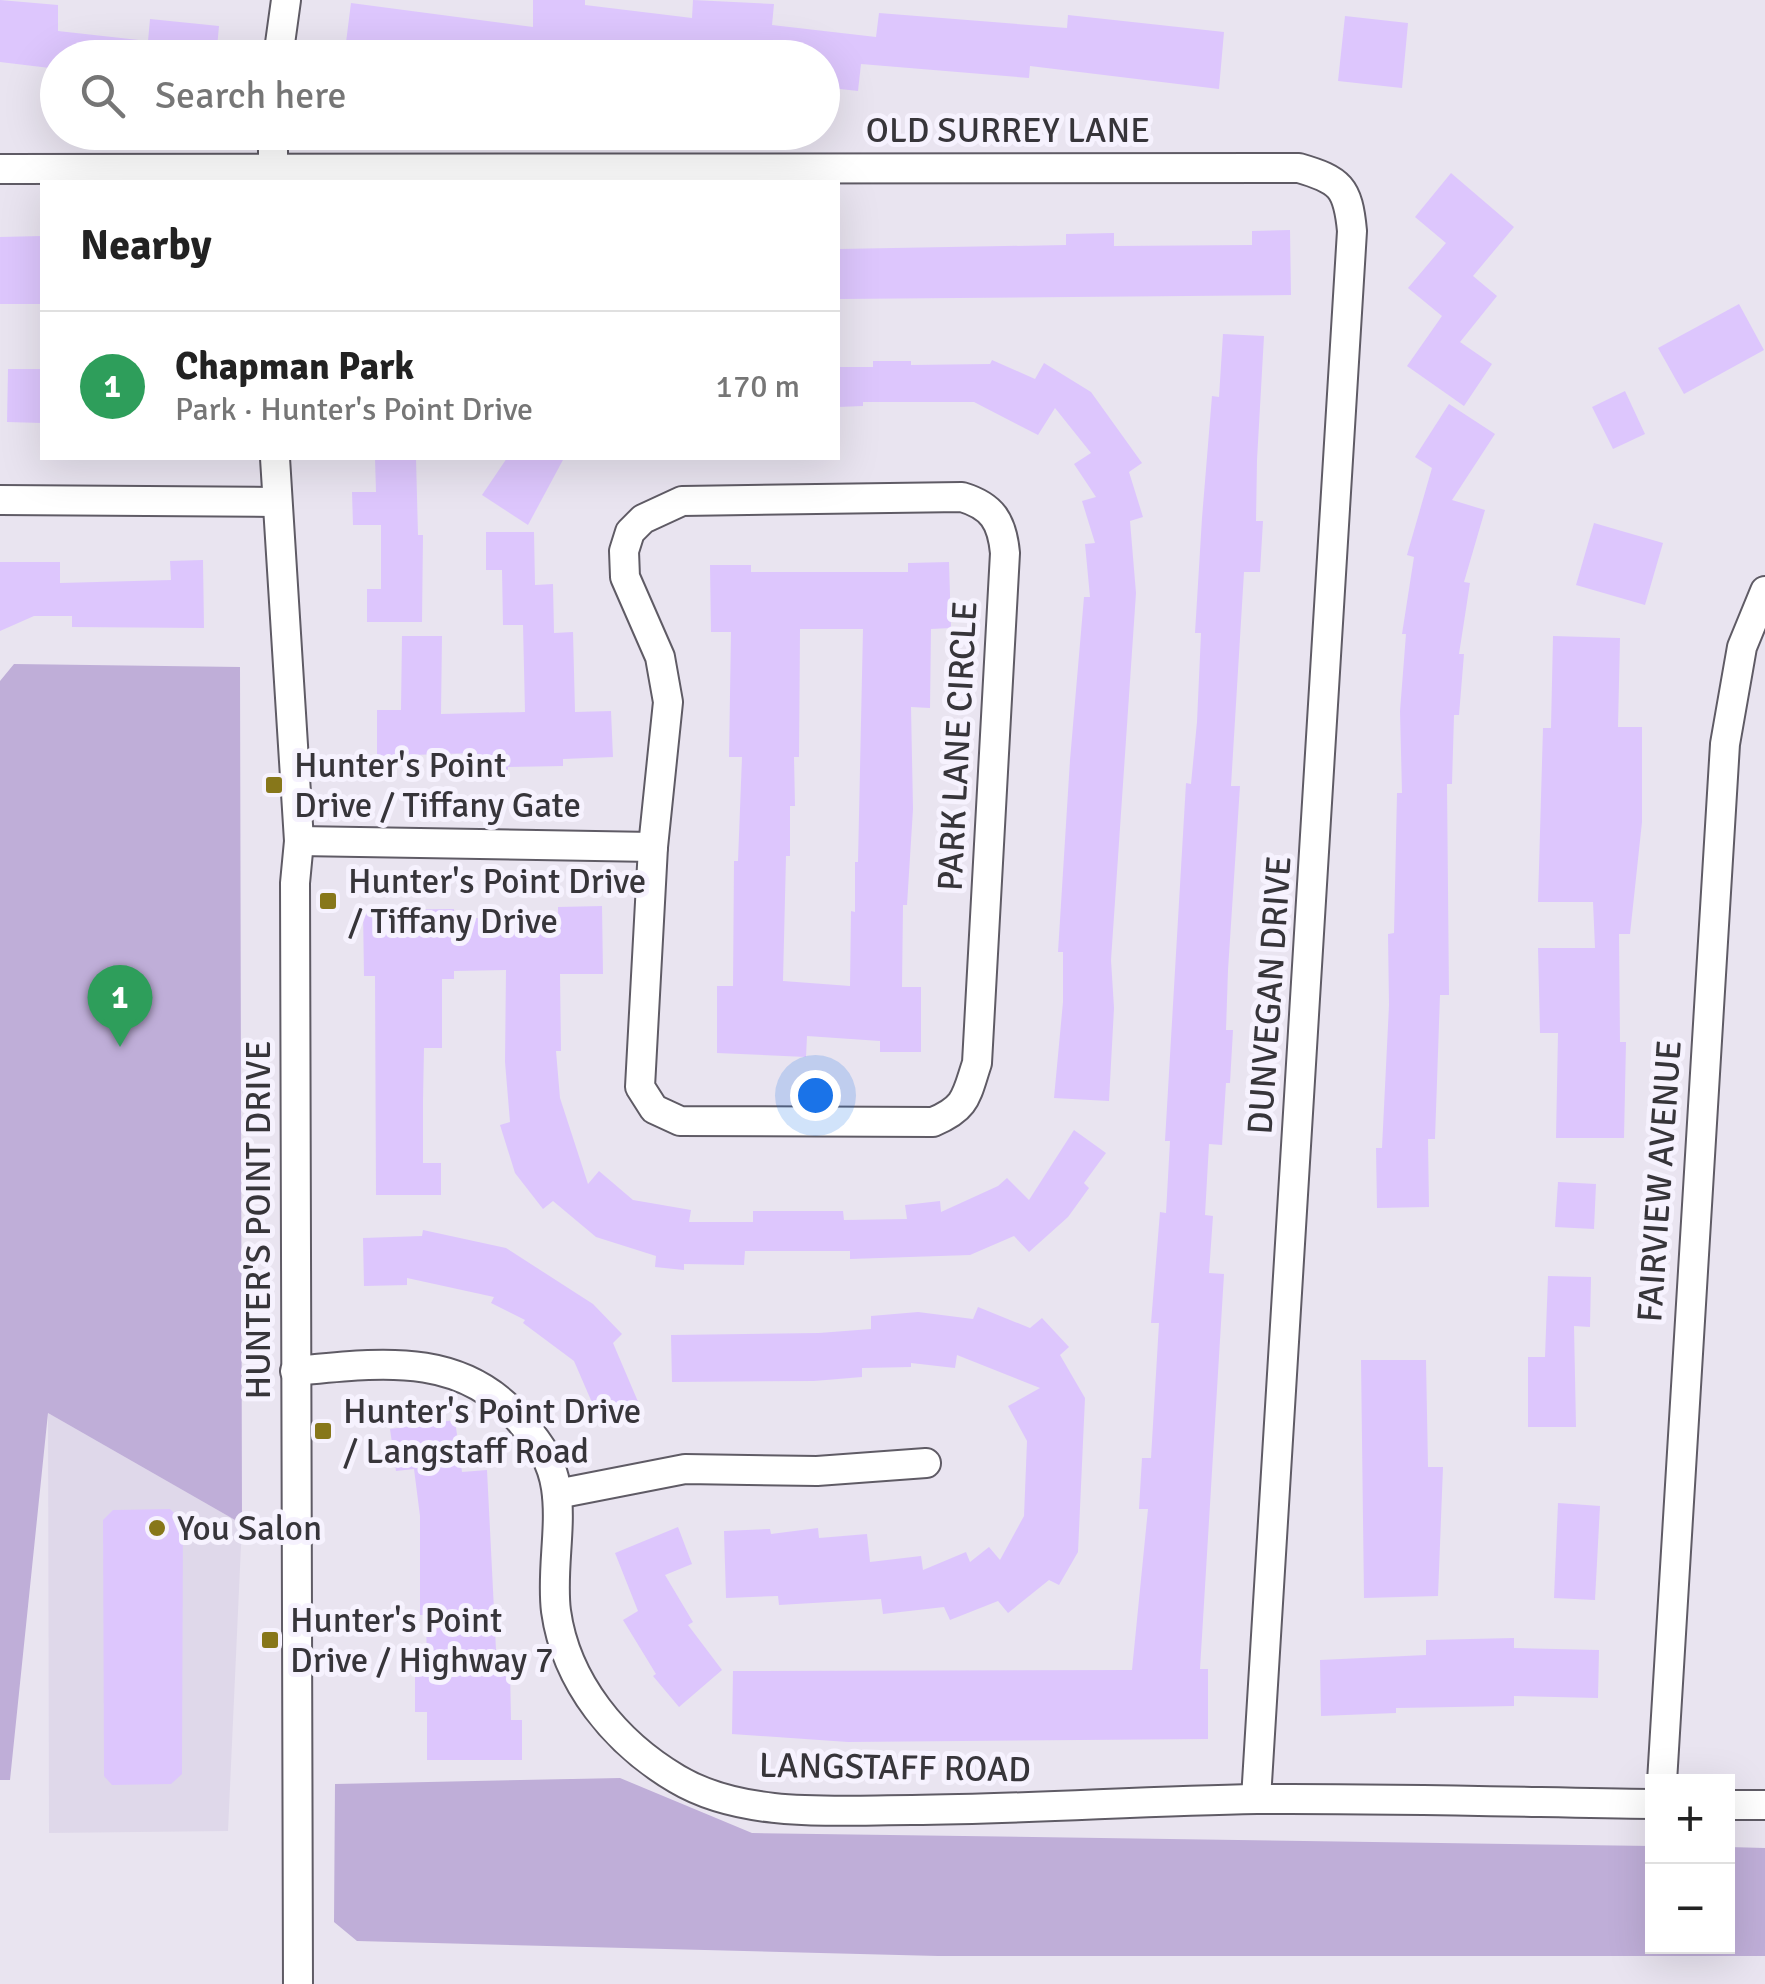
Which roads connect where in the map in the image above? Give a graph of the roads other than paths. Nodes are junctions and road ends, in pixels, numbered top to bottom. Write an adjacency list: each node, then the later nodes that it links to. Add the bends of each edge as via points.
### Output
1 (286, 0): 2 (street)
2 (280, 40)
3 (273, 150): 5 (street)
4 (0, 170): 5 (street, OLD SURREY LANE)
5 (272, 175): 6 (street, OLD SURREY LANE, via 1299,168 1334,179)
6 (1346, 195): 17 (street, DUNVEGAN DRIVE, via 1352,231 1347,326)
7 (274, 460): 9 (street, HUNTER'S POINT DRIVE)
8 (0, 500): 9 (street)
9 (275, 502): 11 (street, HUNTER'S POINT DRIVE)
10 (1765, 591): 16 (street, FAIRVIEW AVENUE, via 1742,647 1726,744)
11 (300, 841): 12 (street); 13 (street, HUNTER'S POINT DRIVE)
12 (653, 847): 12 (street, PARK LANE CIRCLE, via 639,1074 654,1109 680,1121 933,1122 957,1112 977,1062 1005,552 1003,531 986,504 962,497 718,498 682,501 642,519 624,551 625,578 651,632 668,702)
13 (295, 1371): 15 (street, LANGSTAFF ROAD, via 417,1366 487,1387 542,1447); 21 (street, HUNTER'S POINT DRIVE)
14 (926, 1463): 15 (street, via 817,1471 685,1469)
15 (557, 1494): 17 (street, LANGSTAFF ROAD, via 556,1610 568,1656 620,1736 679,1780 757,1804 832,1810)
16 (1662, 1774)
17 (1256, 1799): 18 (street, LANGSTAFF ROAD)
18 (1645, 1804)
19 (1735, 1805): 20 (street)
20 (1765, 1805)
21 (298, 1984)

